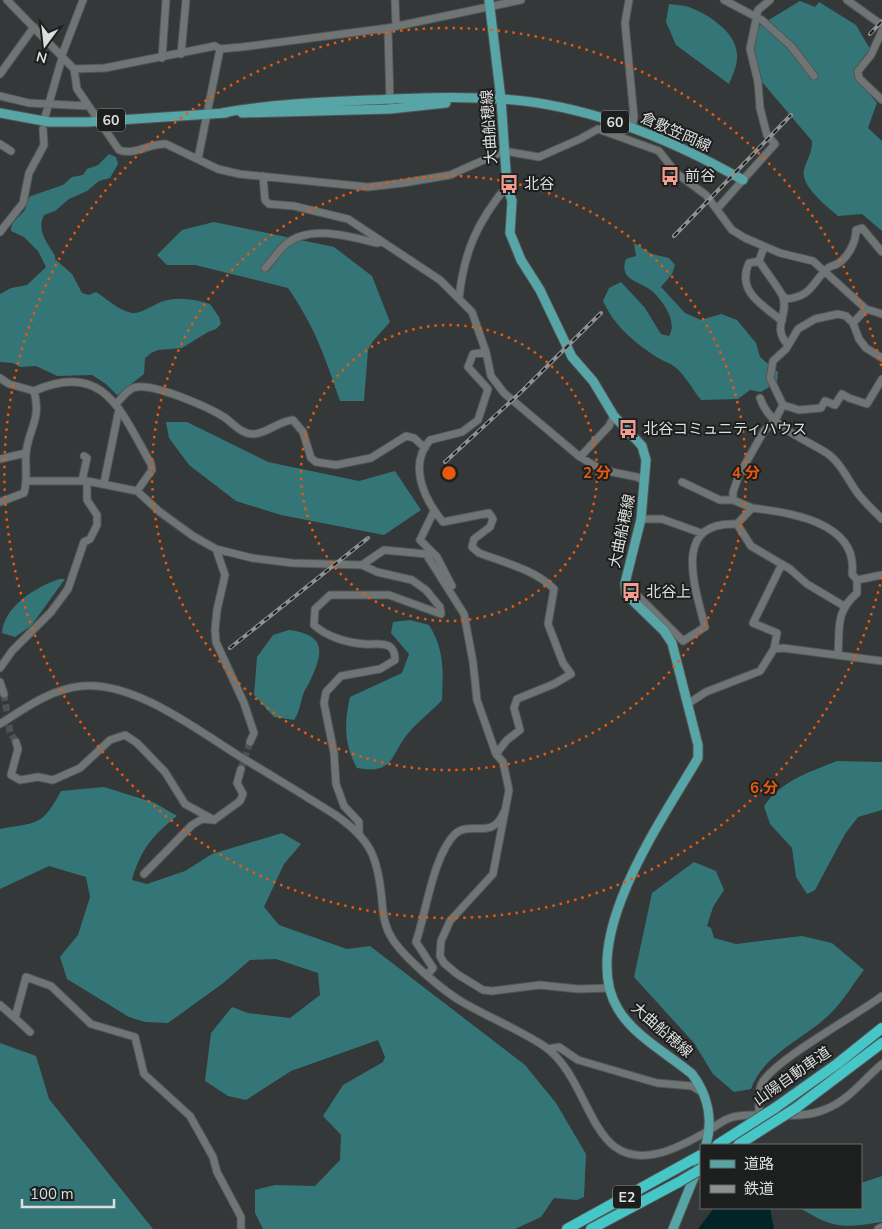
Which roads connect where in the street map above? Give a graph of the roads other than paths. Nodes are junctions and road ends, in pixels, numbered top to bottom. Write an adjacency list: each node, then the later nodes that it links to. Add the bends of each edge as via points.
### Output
1 (7, 0): 15 (street)
2 (83, 0): 20 (street)
3 (166, 0): 21 (street)
4 (186, 0): 19 (street)
5 (395, 0): 14 (street)
6 (521, 0): 11 (street)
7 (629, 0): 38 (street, via 625,23 634,117)
8 (724, 0): 12 (street)
9 (770, 0): 12 (street)
10 (847, 0): 13 (street)
11 (490, 3): 14 (street); 28 (main road, 大曲船穂線)
12 (756, 16): 24 (street, via 791,46); 45 (street, via 750,58 758,82 767,135 775,144)
13 (882, 25)
14 (396, 26): 16 (street)
15 (34, 27): 20 (street); 23 (street)
16 (388, 28): 18 (street); 26 (street)
17 (882, 31): 29 (street, via 871,55 858,71 858,78)
18 (220, 49): 19 (street, via 215,46); 35 (street)
19 (181, 54): 21 (street)
20 (62, 57): 22 (street); 30 (street)
21 (162, 58): 22 (street, via 105,68)
22 (74, 69): 31 (street, via 77,89)
23 (0, 74)
24 (814, 76)
25 (0, 96): 30 (street)
26 (390, 99): 27 (main road, 倉敷笠岡線 / 60); 32 (street); 34 (main road, 倉敷笠岡線 / 60, via 296,103)
27 (476, 99): 28 (main road, 倉敷笠岡線 / 60); 32 (main road, 倉敷笠岡線 / 60)
28 (501, 99): 38 (main road, 倉敷笠岡線 / 60, via 584,112); 42 (main road, 大曲船穂線)
29 (882, 100)
30 (48, 105): 31 (street); 36 (street)
31 (88, 106): 37 (street)
32 (390, 109): 34 (main road, 倉敷笠岡線 / 60)
33 (0, 113): 37 (main road, 倉敷笠岡線 / 60, via 49,122)
34 (222, 113): 35 (main road, 倉敷笠岡線 / 60)
35 (207, 114): 37 (main road, 倉敷笠岡線 / 60); 43 (street)
36 (44, 117)
37 (98, 121): 43 (street, via 119,150 128,153 158,143)
38 (632, 128): 45 (main road, 倉敷笠岡線 / 60, via 685,149)
39 (43, 129): 48 (street, via 44,144 29,173 23,203)
40 (0, 144): 41 (street)
41 (11, 151)
42 (504, 151): 44 (street, via 450,175 368,187); 46 (main road, 大曲船穂線); 47 (street, via 538,157 598,129 660,150 676,173 706,195)
43 (198, 159): 44 (street, via 225,171)
44 (263, 176): 49 (street, via 265,200 269,204 294,206 348,220)
45 (743, 180): 47 (street)
46 (507, 186): 56 (street, via 490,206 469,246); 70 (main road, 大曲船穂線, via 512,201 510,233 521,260 540,290 572,356 593,380)
47 (717, 209): 50 (street, via 732,230)
48 (0, 232)
49 (382, 242): 53 (street, via 338,234 298,237 285,244); 56 (street, via 440,280)
50 (764, 248): 52 (street); 54 (street, via 813,261)
51 (882, 252): 54 (street, via 862,228 856,230 855,242 845,258)
52 (759, 261): 55 (street); 59 (street, via 749,263 746,269 748,290 753,298)
53 (265, 268)
54 (825, 271): 55 (street, via 806,294 787,299); 57 (street)
55 (783, 296): 59 (street, via 785,316)
56 (459, 298): 62 (street, via 472,312)
57 (866, 309): 58 (street); 60 (street)
58 (882, 314)
59 (782, 321): 61 (street, via 780,332)
60 (853, 323): 61 (street, via 846,316 827,315 798,329); 63 (street, via 866,348)
61 (788, 345): 68 (street, via 773,361 770,372)
62 (486, 352): 72 (street, via 473,354 468,367 488,389 478,420 462,432 430,440); 75 (street, via 492,376 504,393)
63 (882, 358)
64 (0, 378): 66 (street)
65 (882, 379): 68 (street, via 867,404 842,394 835,405 825,401 819,409 800,410)
66 (34, 391): 69 (street, via 55,382 75,380 104,392); 73 (street, via 37,410)
67 (760, 398): 71 (street)
68 (783, 405): 71 (street)
69 (118, 406): 72 (street, via 131,389 138,387 175,395 223,416 241,431 253,434 285,420 293,420 303,432 312,458 316,462 336,466 371,458 406,436 414,438); 81 (street); 82 (street, via 151,464 152,470)
70 (614, 416): 75 (street); 78 (main road, 大曲船穂線, via 642,446 646,460)
71 (774, 422): 83 (street, via 764,431 739,476); 88 (street, via 834,459)
72 (424, 448): 86 (street, via 418,463 419,476)
73 (26, 453): 76 (street); 79 (street)
74 (84, 456): 77 (street, via 87,458)
75 (580, 457): 78 (street, via 602,470)
76 (0, 458)
77 (85, 481): 79 (street); 81 (street); 102 (street, via 87,500 97,515 97,525 90,539 84,542 68,589)
78 (645, 481): 87 (main road, 大曲船穂線)
79 (28, 482): 84 (street, via 24,493)
80 (682, 482): 83 (street, via 720,500)
81 (104, 483): 82 (street)
82 (137, 491): 91 (street, via 186,532)
83 (733, 500): 85 (street)
84 (0, 502)
85 (752, 508): 89 (street); 95 (street, via 795,514 828,528 847,548 853,561 852,574)
86 (434, 511): 97 (street, via 420,540 437,557 455,591); 109 (street, via 443,522 489,514 493,518 490,527 474,539 472,547 479,553 548,582 554,589 548,624 563,663 571,674 517,699 514,708 520,730)
87 (641, 519): 90 (street, via 662,519); 96 (main road, 大曲船穂線)
88 (882, 519)
89 (737, 524): 90 (street, via 717,525); 92 (street, via 751,546)
90 (700, 533): 96 (street, via 692,572 705,627 683,641)
91 (216, 549): 93 (street, via 292,563); 108 (street, via 225,575 217,610 216,642 244,703 254,733)
92 (782, 564): 98 (street, via 807,584); 99 (street, via 753,623 777,633)
93 (362, 565): 97 (street, via 384,550 426,554); 113 (street, via 412,580 426,590 440,607 441,614 389,596 330,595 315,609 314,625 324,634 380,644 390,647 395,653 395,660 388,666 342,676 326,692 324,703 334,753 336,784 344,806 359,822)
94 (882, 575): 95 (street)
95 (857, 580): 98 (street, via 857,593)
96 (625, 582): 105 (main road, 大曲船穂線, via 626,594 672,643)
97 (453, 595): 109 (street, via 466,622 476,700)
98 (844, 606): 100 (street, via 837,629)
99 (774, 649): 100 (street); 105 (street, via 760,671 706,692)
100 (838, 654): 101 (street)
101 (882, 661)
102 (0, 668)
103 (0, 682): 104 (street)
104 (4, 694)
105 (688, 703): 116 (main road, 大曲船穂線, via 698,758 627,883 610,942)
106 (0, 724): 113 (street, via 32,704 81,686 118,690 147,701 186,723 334,814)
107 (16, 742): 112 (street, via 18,749 11,775 20,780 38,777 53,780 80,768 110,740 125,735 165,772 185,804)
108 (250, 742)
109 (496, 754): 111 (street, via 503,762)
110 (241, 769): 112 (street, via 237,783 243,794 240,801)
111 (508, 800): 115 (street, via 495,825 480,830 462,829 454,834 442,856 425,903 423,924 416,942 432,968); 116 (street, via 493,874 450,921 440,956 444,963 483,990 540,985)
112 (214, 820): 114 (street, via 202,819 192,825)
113 (359, 833): 115 (street, via 378,864 386,927 400,950)
114 (144, 874)
115 (428, 974): 123 (street, via 464,1003 522,1031)
116 (610, 988): 125 (main road, 大曲船穂線, via 619,1011 692,1074)
117 (882, 996): 126 (street, via 818,1036 769,1074 762,1084)
118 (0, 1005): 119 (street)
119 (15, 1018): 121 (street); 135 (street, via 26,977 51,986 91,1024 135,1037 144,1074 190,1116 240,1217)
120 (882, 1028): 129 (highway, 山陽自動車道, bridge, via 775,1108)
121 (30, 1032)
122 (882, 1043): 130 (highway, 山陽自動車道, bridge, via 796,1108)
123 (548, 1049): 125 (street, via 559,1047 578,1060 657,1083 692,1086); 127 (street, via 571,1075 607,1139 616,1147 640,1156 653,1155)
124 (882, 1064): 126 (street, via 838,1104 800,1117)
125 (703, 1093): 127 (main road, 大曲船穂線, via 710,1116)
126 (758, 1116): 127 (street, via 732,1118)
127 (710, 1130): 128 (main road, 大曲船穂線)
128 (706, 1144)
129 (719, 1144)
130 (740, 1144)
131 (700, 1156): 136 (highway, E2)
132 (700, 1162): 138 (main road)
133 (700, 1170): 137 (highway, E2, bridge)
134 (882, 1226): 139 (street)
135 (241, 1229)
136 (567, 1229)
137 (591, 1229)
138 (673, 1229)
139 (878, 1229)

